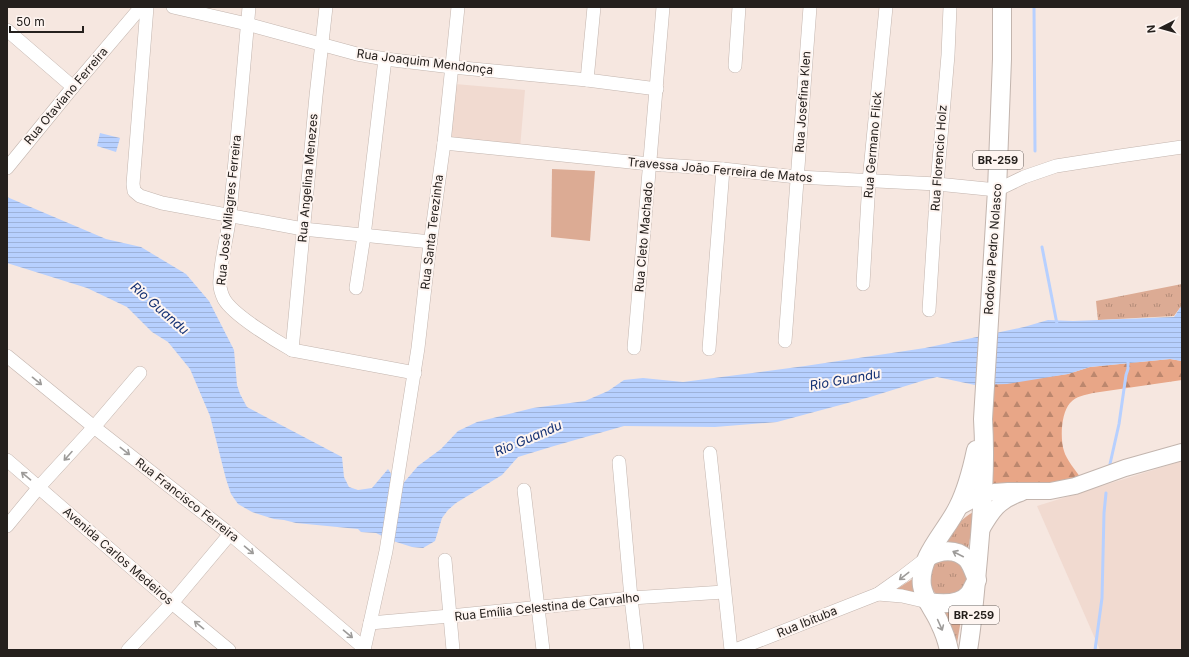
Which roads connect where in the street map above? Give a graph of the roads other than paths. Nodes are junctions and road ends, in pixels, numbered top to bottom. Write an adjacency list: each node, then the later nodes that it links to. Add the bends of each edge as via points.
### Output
1 (142, 7): 2 (street); 21 (street, Rua Otaviano Ferreira)
2 (147, 7): 32 (street, via 134,191 152,200)
3 (173, 7): 14 (street, Rua Joaquim Mendonça)
4 (248, 7): 14 (street, Rua José Milagres Ferreira)
5 (326, 7): 16 (street, Rua Angelina Menezes)
6 (458, 7): 19 (street, Rua Santa Terezinha)
7 (594, 7): 20 (street)
8 (663, 7): 22 (street, Rua Cleto Machado)
9 (739, 7): 18 (street)
10 (810, 7): 28 (street, Rua Josefina Klen)
11 (886, 7): 29 (street, Rua Germano Flick)
12 (950, 7): 30 (street, Rua Florencio Holz)
13 (1002, 7): 31 (highway, Rodovia Pedro Nolasco / BR-259)
14 (247, 24): 16 (street, Rua Joaquim Mendonça); 32 (street, Rua José Milagres Ferreira)
15 (7, 30): 21 (street)
16 (322, 46): 17 (street, Rua Joaquim Mendonça); 33 (street, Rua Angelina Menezes)
17 (385, 59): 19 (street, Rua Joaquim Mendonça); 34 (street)
18 (735, 66)
19 (452, 67): 20 (street, Rua Joaquim Mendonça); 23 (street, Rua Santa Terezinha)
20 (587, 80): 22 (street, Rua Joaquim Mendonça)
21 (73, 87): 26 (street, Rua Otaviano Ferreira)
22 (657, 88): 25 (street, Rua Cleto Machado)
23 (444, 143): 25 (street, Travessa João Ferreira de Matos); 35 (street, Rua Santa Terezinha)
24 (1182, 147): 31 (street, via 1056,166)
25 (650, 164): 27 (street, Travessa João Ferreira de Matos); 40 (street, Rua Cleto Machado)
26 (7, 168)
27 (723, 170): 28 (street, Travessa João Ferreira de Matos); 42 (street)
28 (797, 177): 29 (street, Travessa João Ferreira de Matos); 39 (street, Rua Josefina Klen)
29 (869, 181): 30 (street, Travessa João Ferreira de Matos); 36 (street, Rua Germano Flick)
30 (937, 184): 31 (street, Travessa João Ferreira de Matos); 38 (street, Rua Florencio Holz)
31 (997, 190): 46 (highway, Rodovia Pedro Nolasco / BR-259)
32 (230, 215): 33 (street); 41 (street, Rua José Milagres Ferreira, via 220,279 224,300 239,315)
33 (303, 229): 34 (street); 41 (street, Rua Angelina Menezes)
34 (364, 236): 35 (street); 37 (street)
35 (430, 242): 45 (street, Rua Santa Terezinha)
36 (863, 284)
37 (356, 288)
38 (929, 310)
39 (785, 341)
40 (634, 348)
41 (292, 350): 45 (street, Rua José Milagres Ferreira)
42 (709, 350)
43 (7, 356): 47 (street, Rua Francisco Ferreira, one-way to 47)
44 (140, 373): 47 (street)
45 (414, 373): 70 (street, Rua Santa Terezinha, via 386,551)
46 (983, 416): 55 (highway, Rodovia Pedro Nolasco / BR-259); 56 (highway, Rodovia Pedro Nolasco / BR-259, via 972,471)
47 (94, 427): 52 (street, one-way to 52); 59 (street, Rua Francisco Ferreira, one-way to 59)
48 (1182, 452): 54 (main road, via 1125,468 1075,486 1050,491)
49 (710, 453): 63 (street)
50 (7, 460): 52 (street, Avenida Carlos Medeiros, one-way to 50)
51 (618, 462): 65 (street)
52 (39, 487): 57 (street); 67 (street, Avenida Carlos Medeiros)
53 (524, 490): 68 (street)
54 (1028, 490): 55 (main road); 58 (main road, via 999,504)
55 (983, 494): 56 (main road); 58 (highway, Rodovia Pedro Nolasco / BR-259)
56 (958, 508): 60 (highway, Rodovia Pedro Nolasco / BR-259)
57 (7, 526)
58 (981, 530): 62 (highway, Rodovia Pedro Nolasco / BR-259)
59 (230, 534): 67 (street); 71 (street, Rua Francisco Ferreira, one-way to 71)
60 (928, 557): 62 (highway, one-way to 60, via 967,560 960,554 944,551); 64 (street, Rua Ibituba, one-way to 64); 66 (highway, via 921,578)
61 (445, 560): 69 (street)
62 (977, 580): 66 (highway, via 968,595 956,602); 80 (highway, Rodovia Pedro Nolasco / BR-259)
63 (724, 592): 65 (street, Rua Emília Celestina de Carvalho); 77 (street)
64 (878, 594): 66 (street, Rua Ibituba); 78 (street, Rua Ibituba)
65 (630, 598): 68 (street, Rua Emília Celestina de Carvalho); 76 (street)
66 (928, 602): 79 (highway, BR-259, one-way to 79, via 940,623)
67 (172, 603): 72 (street); 73 (street, Avenida Carlos Medeiros, one-way to 67)
68 (539, 607): 69 (street, Rua Emília Celestina de Carvalho); 75 (street)
69 (450, 616): 70 (street, Rua Emília Celestina de Carvalho); 74 (street)
70 (370, 623): 71 (street, Rua Santa Terezinha)
71 (364, 649)
72 (128, 650)
73 (229, 650)
74 (453, 650)
75 (543, 650)
76 (637, 650)
77 (731, 650)
78 (735, 650)
79 (948, 650)
80 (968, 650)

